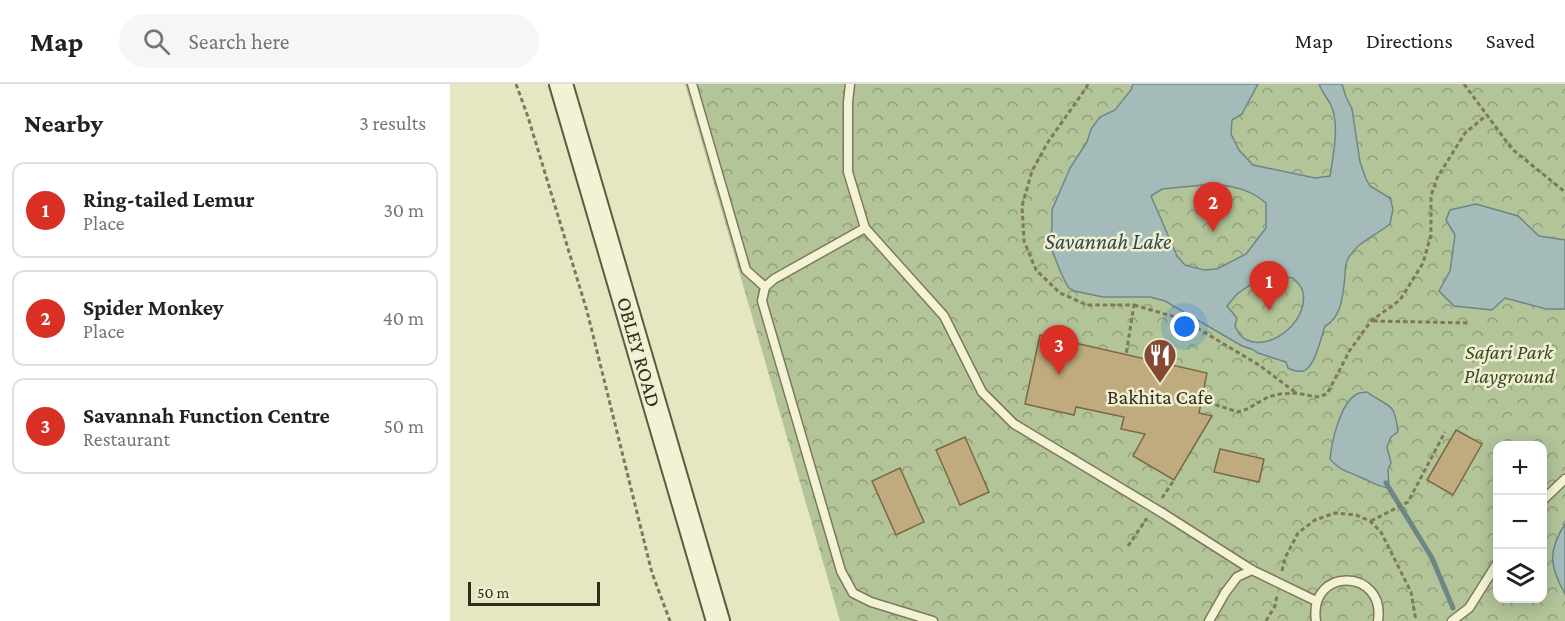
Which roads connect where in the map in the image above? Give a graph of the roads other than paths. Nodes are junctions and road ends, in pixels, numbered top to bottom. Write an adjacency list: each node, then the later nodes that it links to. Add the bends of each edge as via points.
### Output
1 (561, 84): 12 (street, OBLEY ROAD)
2 (692, 84): 5 (lane, via 746,270)
3 (850, 84): 4 (lane, via 848,172)
4 (865, 228): 5 (lane); 9 (lane, via 944,316 982,392 1014,424)
5 (765, 287): 13 (lane, via 762,301 841,571 853,593)
6 (1565, 479): 7 (lane)
7 (1547, 496)
8 (1493, 567): 11 (lane, via 1468,608)
9 (1252, 570): 10 (lane); 14 (lane, via 1238,577 1225,592)
10 (1317, 601): 15 (lane); 16 (lane, via 1322,591 1340,580 1361,583 1376,599)
11 (1454, 619)
12 (718, 621)
13 (933, 621)
14 (1209, 621)
15 (1316, 621)
16 (1379, 621)

